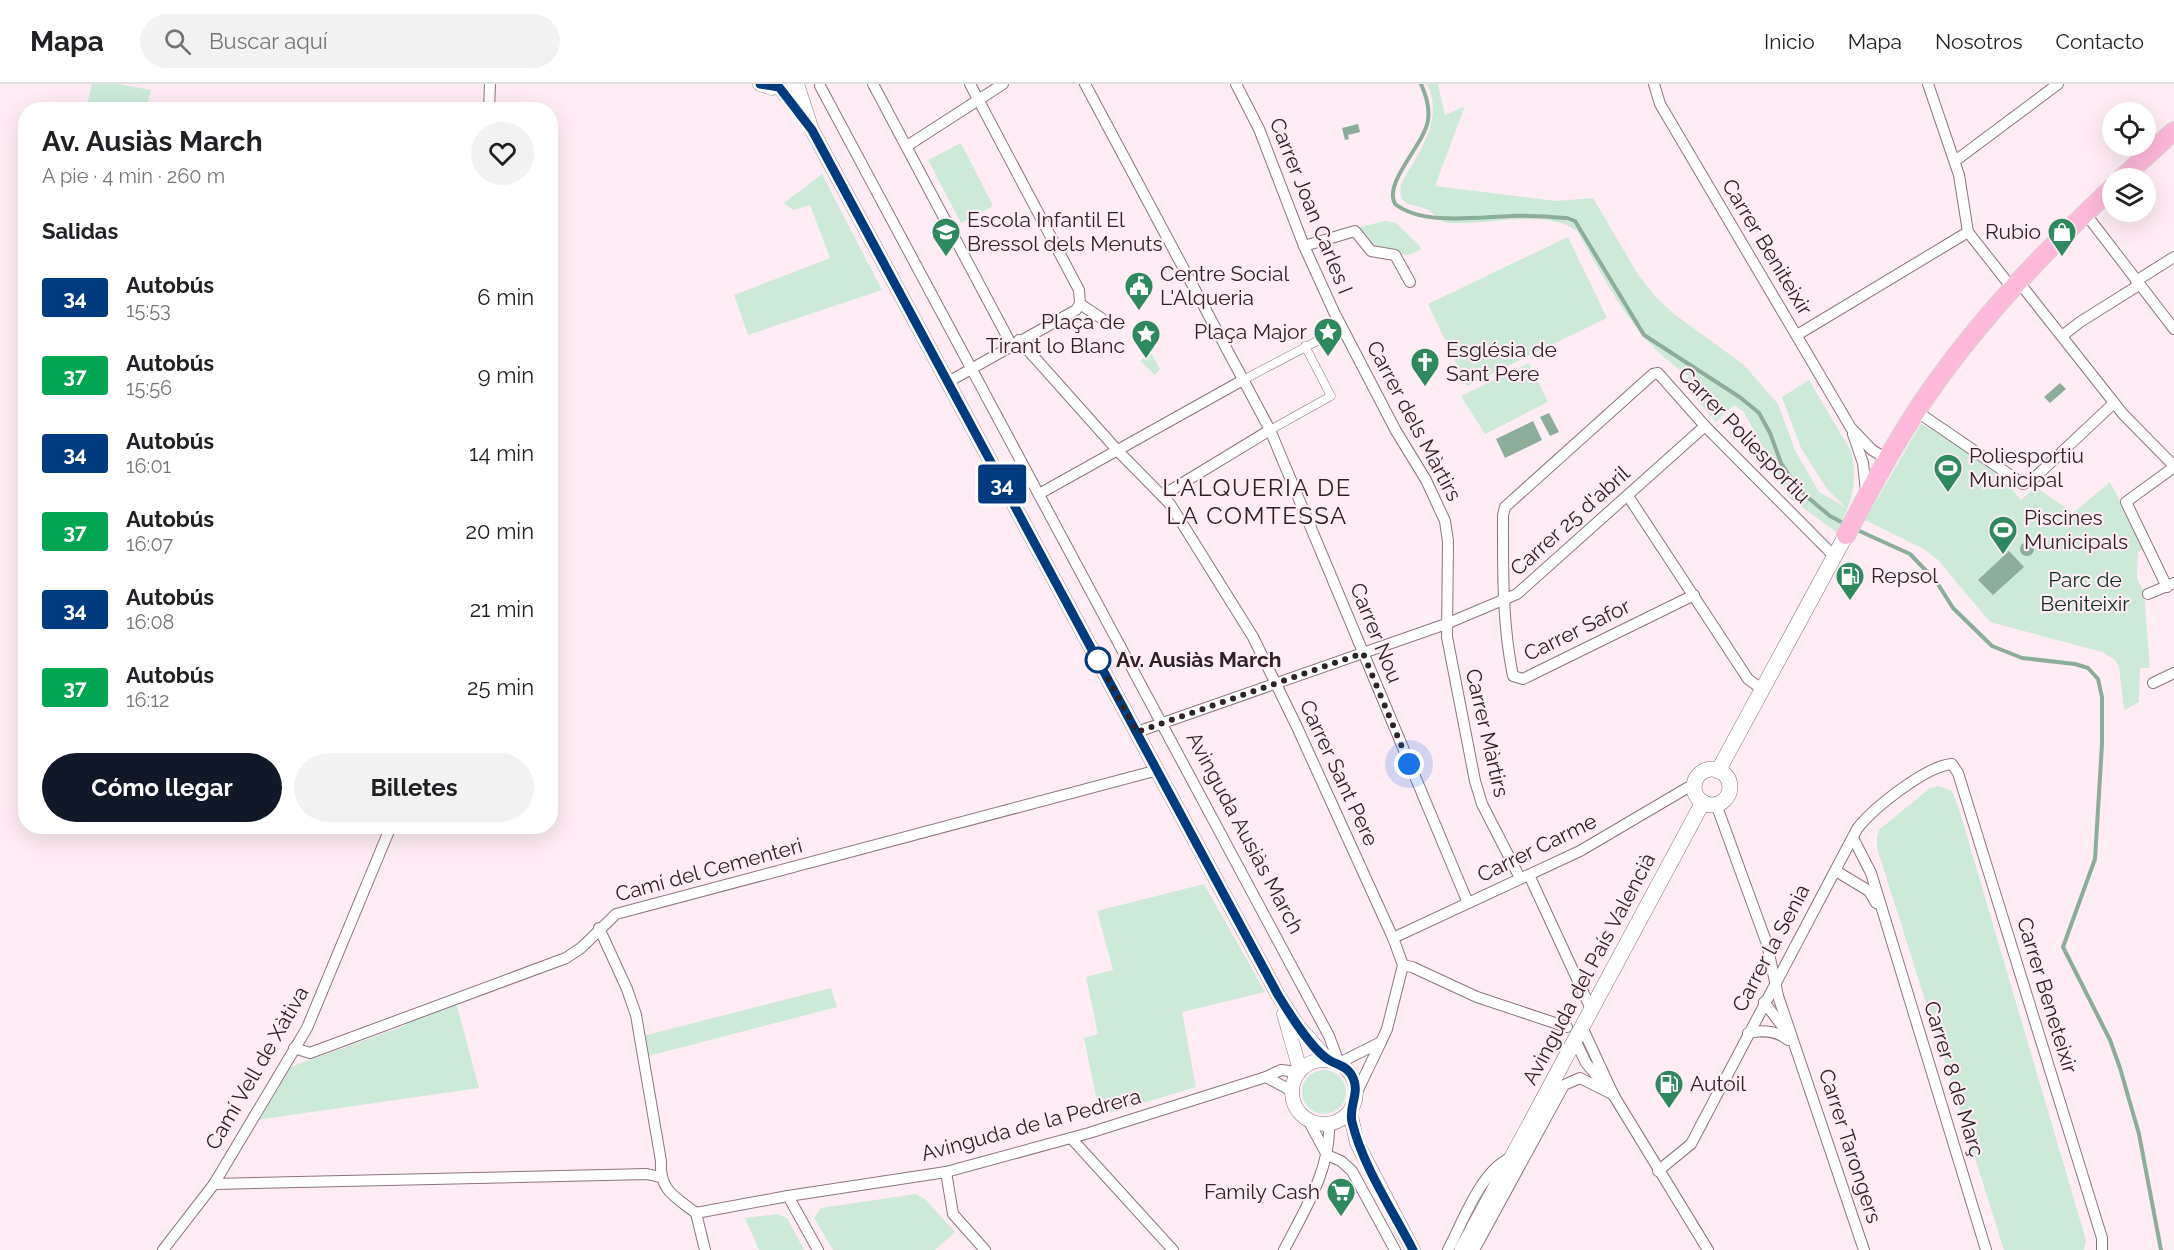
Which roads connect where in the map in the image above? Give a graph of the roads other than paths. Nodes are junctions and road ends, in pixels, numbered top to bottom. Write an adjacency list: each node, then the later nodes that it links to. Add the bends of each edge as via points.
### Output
1 (490, 84): 15 (street)
2 (760, 84): 12 (street)
3 (797, 84): 16 (street)
4 (873, 84): 18 (street, Carrer Sant Pere)
5 (970, 84): 14 (street)
6 (1003, 84): 14 (street)
7 (1085, 84): 39 (street, Carrer Nou)
8 (1236, 84): 24 (street, Carrer Joan Carles I, via 1259,129)
9 (1654, 84): 34 (street, Carrer Beniteixir, via 1660,104)
10 (1928, 84): 19 (street)
11 (2058, 84): 19 (street)
12 (784, 86): 16 (street)
13 (820, 86): 38 (street, Avinguda Ausiàs March)
14 (979, 100): 18 (street); 29 (street, via 1079,290)
15 (489, 102)
16 (812, 130): 40 (street)
17 (2174, 132): 20 (highway)
18 (907, 146): 36 (street, Carrer Sant Pere)
19 (1955, 161): 23 (street)
20 (2133, 168)
21 (2102, 197): 22 (highway)
22 (2085, 213): 27 (street); 28 (highway)
23 (1968, 232): 28 (street); 34 (street)
24 (1304, 246): 26 (street, via 1355,231 1371,251 1395,255); 30 (street, Carrer Joan Carles I)
25 (2174, 256): 27 (street)
26 (1410, 282)
27 (2138, 283): 33 (street); 35 (street)
28 (2015, 284): 35 (street); 42 (highway)
29 (1080, 304): 31 (street); 36 (street, via 1076,310)
30 (1334, 312): 32 (street, Carrer dels Màrtirs)
31 (1101, 318)
32 (1342, 328): 37 (street); 60 (street, Carrer dels Màrtirs, via 1445,521)
33 (2174, 330)
34 (1797, 335): 44 (street, Carrer Beniteixir)
35 (2062, 336): 41 (street)
36 (1015, 342): 38 (street); 46 (street, Carrer Sant Pere)
37 (1303, 347): 39 (street); 45 (street, via 1331,396)
38 (972, 367): 40 (street); 50 (street, Avinguda Ausiàs March)
39 (1243, 380): 45 (street, Carrer Nou); 46 (street)
40 (948, 382): 67 (street)
41 (2114, 403): 42 (street, via 2031,481 2023,484); 49 (street)
42 (1916, 411): 48 (highway)
43 (1705, 426): 52 (street, Carrer 25 d'abril); 55 (street, Carrer Poliesportiu); 59 (street, Carrer Poliesportiu, via 1658,374 1653,374 1505,507)
44 (1851, 428): 47 (street, Carrer Beniteixir); 48 (street, Carrer Beniteixir)
45 (1270, 430): 51 (street); 61 (street, Carrer Nou)
46 (1118, 451): 50 (street); 51 (street, Carrer Sant Pere)
47 (1860, 454): 48 (street, Carrer Beniteixir, via 1869,466); 53 (street, Carrer Beniteixir)
48 (1884, 466): 53 (highway)
49 (2174, 466): 56 (street, via 2126,502)
50 (1039, 494): 66 (street, Avinguda Ausiàs March)
51 (1164, 495): 63 (street, Carrer Sant Pere, via 1244,621)
52 (1628, 496): 58 (street); 59 (street, Carrer 25 d'abril, via 1517,594)
53 (1862, 503): 54 (highway)
54 (1846, 535): 55 (main road)
55 (1834, 556): 65 (main road)
56 (2170, 585): 57 (street)
57 (2148, 594)
58 (1694, 595): 59 (street, Carrer Safor, via 1523,679 1513,676); 65 (street, via 1748,679)
59 (1504, 601): 60 (street, Carrer 25 d'abril)
60 (1446, 624): 61 (street, Carrer 25 d'abril); 76 (street, Carrer Màrtirs, via 1479,798)
61 (1363, 653): 63 (street, Carrer 25 d'abril); 77 (street, Carrer Nou)
62 (2174, 673): 64 (street)
63 (1275, 683): 66 (street, Carrer 25 d'abril); 80 (street, Carrer Sant Pere)
64 (2153, 683)
65 (1763, 690): 70 (main road)
66 (1164, 722): 67 (street, Carrer 25 d'abril); 91 (street, Avinguda Ausiàs March, via 1329,1036)
67 (1137, 732): 69 (street)
68 (1941, 765): 74 (street, Carrer la Senia, via 1877,808); 124 (street, Carrer Beneteixir, via 1952,765 1958,773 2102,1238)
69 (1158, 770): 79 (street, Camí del Cementeri, via 616,914); 83 (street)
70 (1718, 771): 71 (main road, via 1703,772); 72 (main road, via 1730,787 1725,799)
71 (1694, 787): 72 (main road, via 1697,796); 76 (street, Carrer Carme, via 1605,838)
72 (1710, 803): 82 (street, Carrer Tarongers, via 1767,944); 85 (main road, Avinguda del País Valencià)
73 (388, 834): 89 (street, Camí Vell de Xàtiva, via 317,1006)
74 (1853, 838): 75 (street, Carrer la Senia); 78 (street, Carrer 8 de Març, via 1871,873)
75 (1836, 871): 78 (street, Carrer 8 de Març, via 1869,891); 82 (street, Carrer la Senia)
76 (1524, 877): 77 (street, Carrer Carme); 85 (street, Carrer Màrtirs)
77 (1468, 903): 80 (street, Carrer Carme)
78 (1884, 920): 123 (street, Carrer 8 de Març)
79 (599, 928): 89 (street, Camí del Cementeri, via 566,958 310,1053); 106 (street, via 636,1015 661,1161)
80 (1393, 938): 81 (street, Carrer Sant Pere)
81 (1403, 965): 86 (street, via 1477,997); 88 (street)
82 (1775, 980): 84 (street, Carrer la Senia); 90 (street, Carrer Tarongers)
83 (1278, 995): 91 (street, via 1298,1026); 92 (street)
84 (1764, 1002): 87 (street, Carrer la Senia); 90 (street, Carrer Tarongers, via 1782,1023)
85 (1591, 1010): 86 (main road, Avinguda del País Valencià)
86 (1575, 1031): 96 (street); 96 (street, via 1586,1063); 103 (main road, Avinguda del País Valencià)
87 (1748, 1033): 90 (street, Carrer Tarongers, via 1780,1034); 104 (street, Carrer la Senia, via 1690,1143)
88 (1381, 1042): 91 (street); 95 (street)
89 (294, 1048): 107 (street, Camí Vell de Xàtiva)
90 (1799, 1055): 122 (street, Carrer Tarongers)
91 (1334, 1061): 92 (street, via 1313,1061); 95 (street, via 1352,1076)
92 (1299, 1071): 93 (street, Avinguda de la Pedrera, via 1281,1070); 94 (street)
93 (1266, 1077): 94 (street); 100 (street, Avinguda de la Pedrera)
94 (1292, 1091): 98 (street, via 1296,1108)
95 (1356, 1094): 97 (street)
96 (1614, 1095): 104 (street); 120 (street, Avinguda del País Valencià, via 1580,1078 1564,1085)
97 (1350, 1112): 99 (street); 101 (street)
98 (1308, 1120): 99 (street); 102 (street)
99 (1330, 1124): 101 (street); 102 (street)
100 (1071, 1138): 105 (street, Avinguda de la Pedrera); 114 (street)
101 (1357, 1143): 117 (street)
102 (1327, 1155): 115 (street); 116 (street, via 1352,1171)
103 (1513, 1157): 118 (street, Avinguda del País Valencià, via 1502,1160 1488,1175); 119 (main road, Avinguda del País Valencià)
104 (1658, 1171): 121 (street)
105 (946, 1172): 108 (street, Avinguda de la Pedrera); 113 (street, via 952,1214)
106 (660, 1177): 107 (street, via 647,1174); 109 (street, via 669,1192)
107 (214, 1184): 110 (street, Camí Vell de Xàtiva)
108 (788, 1196): 109 (street, Avinguda de la Pedrera); 112 (street)
109 (696, 1213): 111 (street)
110 (163, 1250)
111 (705, 1250)
112 (818, 1250)
113 (985, 1250)
114 (1173, 1250)
115 (1284, 1250)
116 (1395, 1250)
117 (1413, 1250)
118 (1448, 1250)
119 (1462, 1250)
120 (1474, 1250)
121 (1708, 1250)
122 (1864, 1250)
123 (1986, 1250)
124 (2102, 1250)

